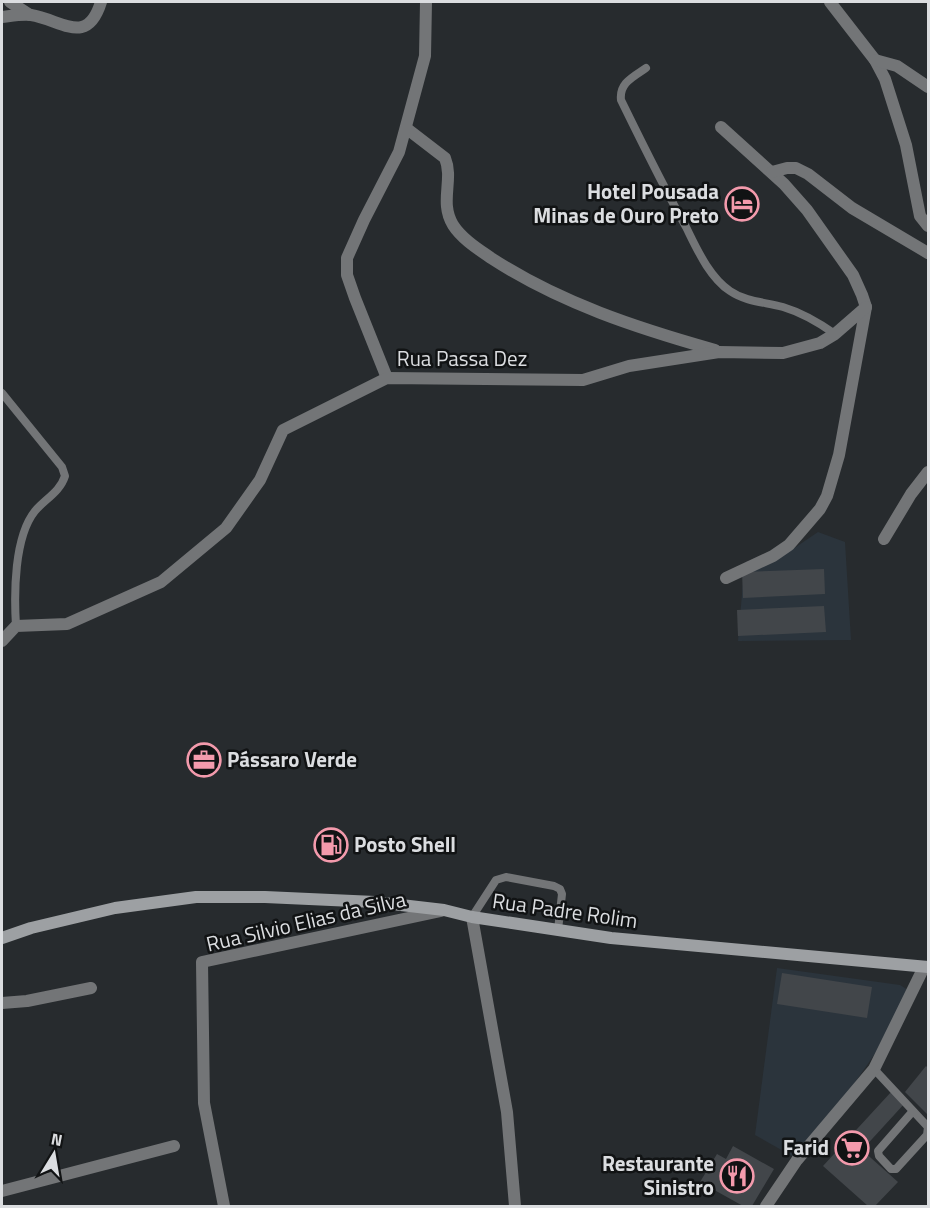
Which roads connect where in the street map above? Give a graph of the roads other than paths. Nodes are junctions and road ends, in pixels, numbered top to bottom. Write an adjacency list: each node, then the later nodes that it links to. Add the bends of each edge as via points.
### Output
1 (10, 2): 5 (street)
2 (101, 2): 5 (street, via 98,14 80,28)
3 (426, 2): 11 (street, via 425,56)
4 (832, 5): 7 (street)
5 (30, 15): 6 (street)
6 (2, 17)
7 (875, 60): 9 (street, via 897,66); 13 (street, via 901,129 920,216)
8 (646, 68): 16 (lane, via 625,82 621,100 701,256 722,285 733,293 801,313)
9 (928, 87)
10 (721, 127): 12 (street)
11 (406, 128): 17 (street, via 445,158 449,217 473,245 560,297 640,329); 18 (street, via 399,152 347,258 347,275)
12 (772, 172): 14 (street, via 796,168 808,174 852,208); 15 (street, via 807,210 853,275)
13 (928, 226)
14 (928, 252)
15 (866, 307): 16 (street, Rua Passa Dez); 22 (street, via 839,455 827,496 789,545)
16 (835, 334): 17 (street, Rua Passa Dez, via 820,343 783,353)
17 (719, 351): 18 (street, Rua Passa Dez, via 629,366 583,380)
18 (387, 378): 23 (street, Rua Passa Dez, via 283,430 260,480 226,528 161,582 67,624)
19 (2, 393): 23 (lane, via 62,467 65,476 62,485 34,512 22,538 14,590)
20 (928, 472): 21 (street)
21 (884, 538)
22 (726, 578)
23 (16, 626): 24 (street)
24 (2, 641)
25 (444, 910): 26 (main road, Rua Padre Rolim); 28 (main road, Rua Padre Rolim, via 375,902 196,897 115,908); 36 (street, Rua Silvio Elias da Silva, via 202,962 204,1103)
26 (472, 917): 27 (main road, Rua Padre Rolim); 27 (lane, via 493,883 506,877 560,889); 37 (street, via 507,1112)
27 (558, 930): 29 (main road, Rua Padre Rolim)
28 (2, 938)
29 (926, 967): 32 (street)
30 (91, 988): 31 (street)
31 (2, 1003)
32 (874, 1069): 33 (lane); 38 (street, via 797,1160)
33 (913, 1111): 33 (lane, via 878,1151 891,1169 896,1169 928,1132)
34 (174, 1146): 35 (street)
35 (2, 1191)
36 (224, 1206)
37 (515, 1206)
38 (766, 1206)

